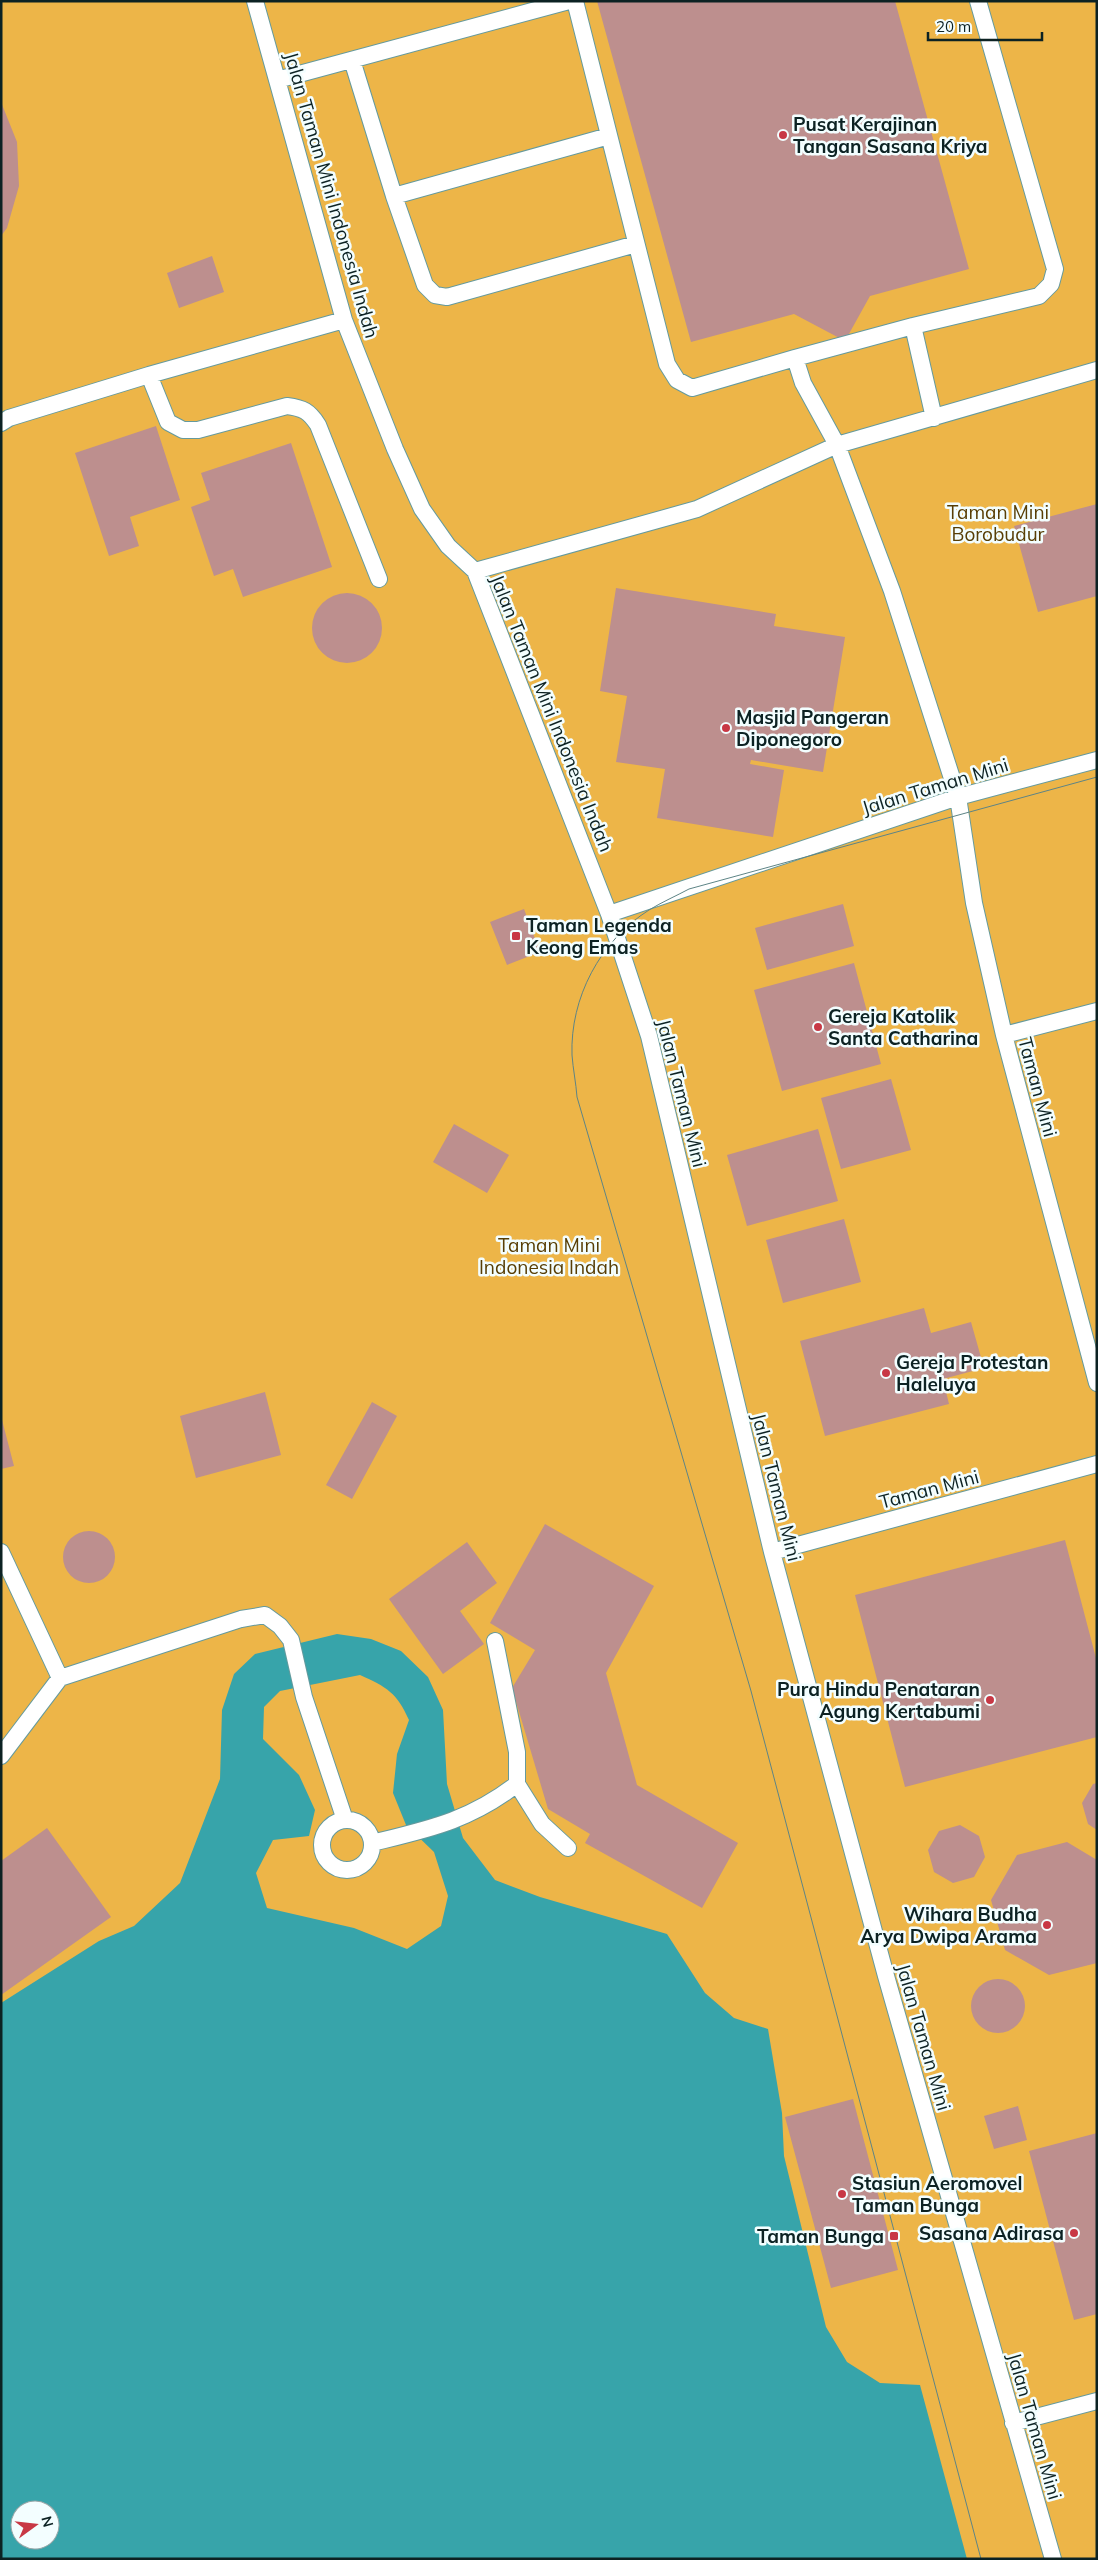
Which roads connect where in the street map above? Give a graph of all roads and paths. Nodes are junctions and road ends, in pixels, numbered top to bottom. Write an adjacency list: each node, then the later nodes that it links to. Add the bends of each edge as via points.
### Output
1 (255, 1): 6 (lane, Jalan Taman Mini Indonesia Indah)
2 (569, 1): 5 (lane)
3 (574, 1): 7 (lane)
4 (978, 1): 11 (lane, via 1055,269 1050,284 1039,296)
5 (352, 60): 6 (lane); 8 (lane)
6 (277, 80): 10 (lane, Jalan Taman Mini Indonesia Indah)
7 (609, 136): 8 (lane); 9 (lane)
8 (394, 196): 9 (lane, via 425,285 435,295 447,297)
9 (636, 244): 12 (lane, via 667,364 677,380 692,388)
10 (344, 320): 14 (lane); 18 (lane, Jalan Taman Mini Indonesia Indah, via 394,449 422,509 448,546)
11 (913, 326): 12 (lane); 15 (lane)
12 (795, 358): 17 (lane, Taman Mini, via 803,383)
13 (1097, 370): 15 (lane)
14 (149, 375): 16 (lane); 19 (lane, via 168,422 182,430 198,430 287,406 311,413)
15 (934, 418): 17 (lane)
16 (1, 423)
17 (837, 444): 18 (lane, via 697,510); 21 (lane, Taman Mini, via 892,591)
18 (475, 571): 22 (lane, Jalan Taman Mini Indonesia Indah)
19 (379, 579)
20 (1097, 760): 21 (lane, Jalan Taman Mini)
21 (958, 797): 22 (lane, Jalan Taman Mini); 24 (lane, Taman Mini, via 974,903)
22 (610, 914): 28 (lane, Jalan Taman Mini, via 649,1036)
23 (1097, 1011): 24 (lane)
24 (1004, 1036): 25 (lane, Taman Mini)
25 (1097, 1383)
26 (1097, 1464): 28 (lane, Taman Mini)
27 (1, 1552): 30 (lane)
28 (772, 1552): 37 (lane, Jalan Taman Mini, via 886,1976)
29 (495, 1642): 32 (lane, via 517,1752)
30 (60, 1678): 31 (lane); 33 (lane, via 241,1619 265,1615 291,1640 304,1697)
31 (1, 1756)
32 (517, 1784): 34 (lane, via 494,1802 460,1819); 35 (lane, via 542,1824)
33 (344, 1820): 34 (lane, via 358,1822 368,1830); 34 (lane, via 332,1824 324,1835 322,1848 327,1860 337,1869 350,1870 362,1866 370,1856)
34 (372, 1843)
35 (568, 1848)
36 (1097, 2401): 37 (lane)
37 (1013, 2424): 38 (lane, Jalan Taman Mini)
38 (1052, 2559)

